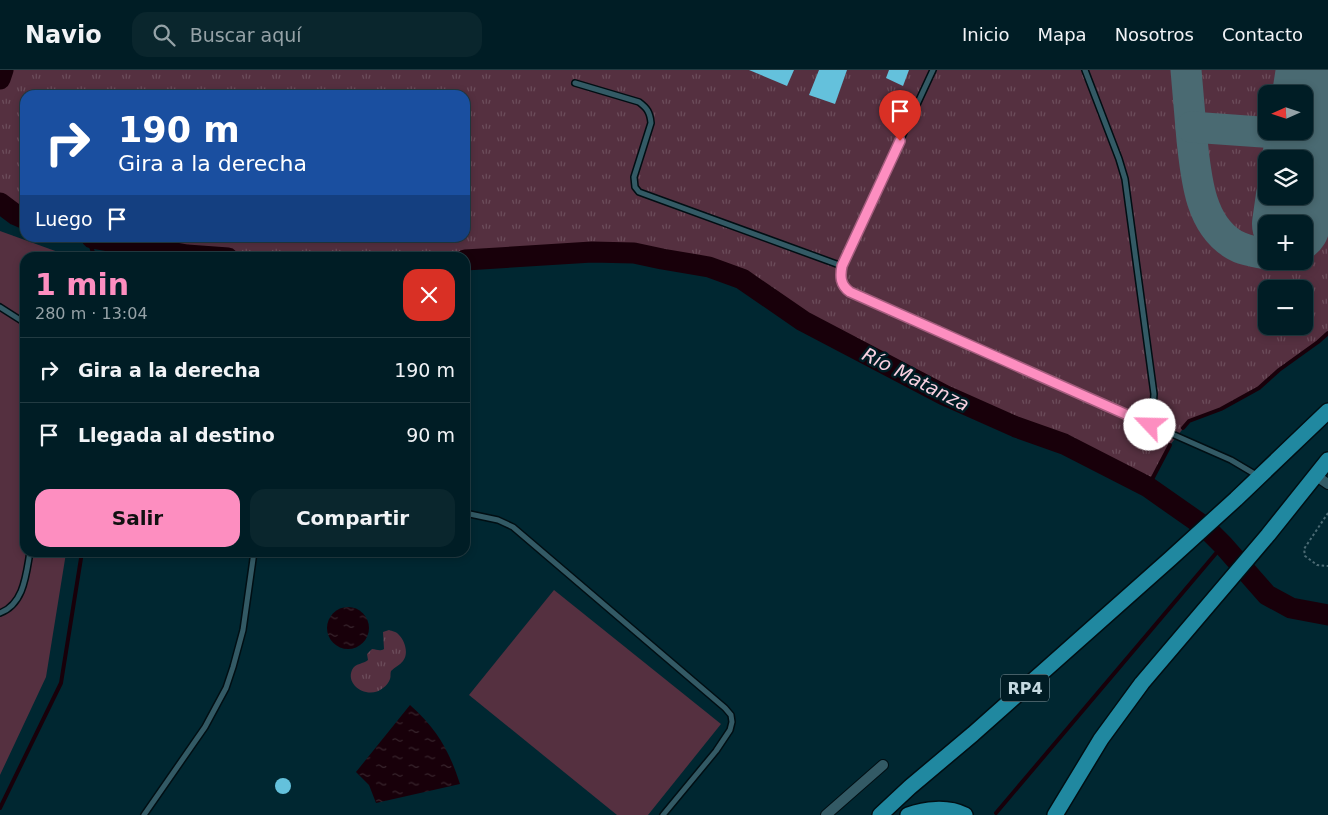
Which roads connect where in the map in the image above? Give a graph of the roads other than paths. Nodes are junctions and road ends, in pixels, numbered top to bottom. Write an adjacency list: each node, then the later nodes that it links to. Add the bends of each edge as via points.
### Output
1 (933, 70): 4 (lane)
2 (1085, 70): 8 (lane, via 1125,180 1154,394)
3 (575, 83): 4 (lane, via 639,102 647,108 651,123 634,177 639,192)
4 (842, 266): 8 (lane, via 844,288 850,292)
5 (0, 307): 6 (lane)
6 (20, 320)
7 (1328, 411): 11 (main road, RP4)
8 (1150, 425): 11 (lane, via 1231,460)
9 (1328, 460): 10 (main road)
10 (1315, 475): 12 (street); 24 (main road, via 1268,536 1142,683 1107,731)
11 (1258, 476): 21 (main road, RP4, via 1170,559)
12 (1328, 484)
13 (470, 515): 19 (lane, via 498,520 513,527 731,715 730,730 716,751)
14 (29, 557): 16 (lane, via 25,584 18,598 13,606)
15 (253, 557): 18 (lane, via 243,630 226,688 205,727)
16 (0, 614)
17 (884, 765): 20 (street)
18 (144, 815)
19 (663, 815)
20 (826, 815)
21 (880, 815)
22 (908, 815): 23 (main road, via 931,809)
23 (965, 815)
24 (1055, 815)

